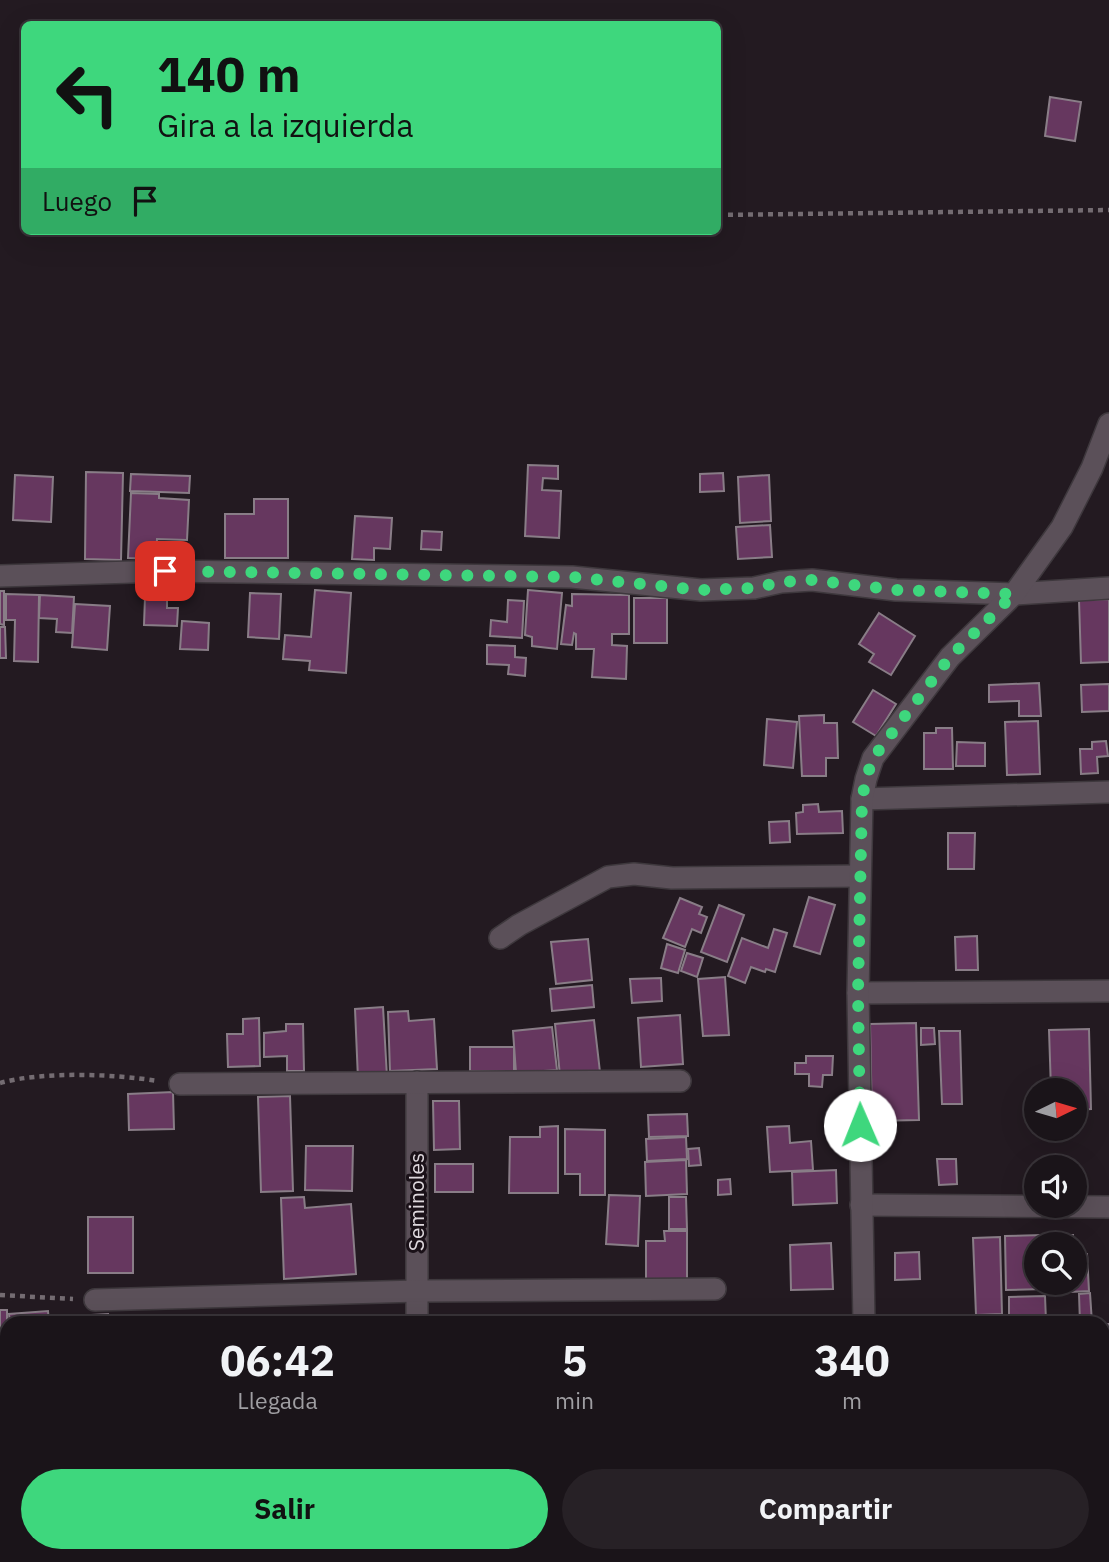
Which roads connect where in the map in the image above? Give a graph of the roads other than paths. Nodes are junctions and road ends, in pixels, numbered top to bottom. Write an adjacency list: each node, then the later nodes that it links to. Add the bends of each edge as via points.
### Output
1 (1109, 424): 4 (street, via 1062,527)
2 (0, 576): 4 (street, via 165,571 572,577 701,590 812,580 897,590)
3 (1109, 588): 4 (street)
4 (1014, 594): 6 (street, via 950,657 873,758)
5 (1109, 792): 6 (street)
6 (862, 799): 7 (street)
7 (860, 876): 8 (street, via 608,877); 10 (street)
8 (500, 938)
9 (1109, 991): 10 (street)
10 (858, 993): 14 (street)
11 (680, 1081): 12 (street)
12 (417, 1082): 13 (street); 17 (street, Seminoles)
13 (180, 1084)
14 (861, 1205): 15 (street); 20 (street)
15 (1109, 1207)
16 (715, 1289): 17 (street)
17 (418, 1291): 18 (street); 19 (street, Seminoles)
18 (95, 1300)
19 (417, 1316)
20 (864, 1316)

